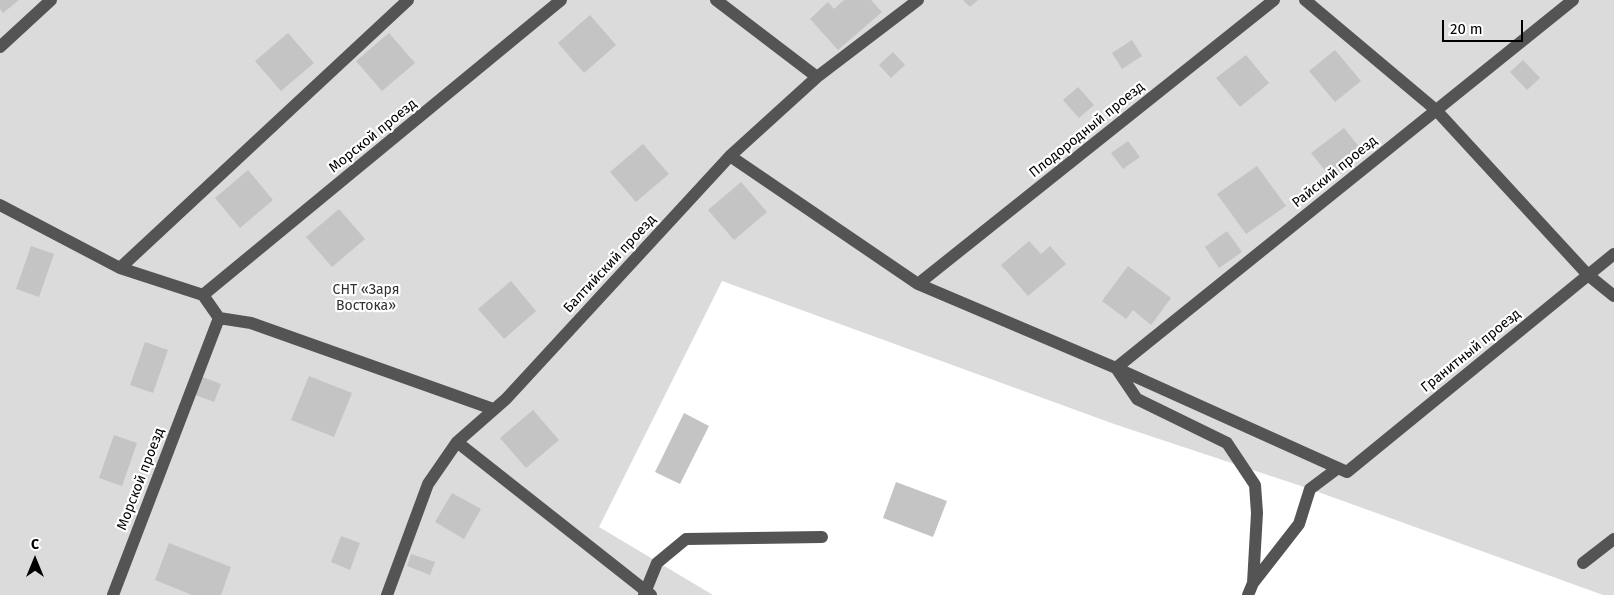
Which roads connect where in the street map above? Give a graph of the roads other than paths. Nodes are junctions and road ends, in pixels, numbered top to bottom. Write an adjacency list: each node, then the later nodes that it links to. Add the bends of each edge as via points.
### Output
1 (51, 0): 9 (lane)
2 (408, 0): 15 (lane)
3 (561, 0): 18 (lane, Морской проезд)
4 (716, 0): 10 (lane)
5 (918, 0): 10 (lane, Балтийский проезд)
6 (1274, 0): 17 (lane, Плодородный проезд)
7 (1305, 0): 11 (lane)
8 (1574, 0): 11 (lane, Райский проезд)
9 (0, 46)
10 (817, 77): 12 (lane, Балтийский проезд)
11 (1436, 110): 16 (lane); 21 (lane, Райский проезд)
12 (730, 156): 17 (lane); 22 (lane, Балтийский проезд, via 506,399)
13 (0, 205): 15 (lane)
14 (1614, 254): 16 (lane, Гранитный проезд)
15 (120, 268): 18 (lane)
16 (1588, 275): 19 (lane); 24 (lane, Гранитный проезд)
17 (918, 284): 21 (lane)
18 (203, 295): 20 (lane)
19 (1614, 296)
20 (218, 318): 22 (lane, via 251,323); 30 (lane, Морской проезд)
21 (1116, 368): 24 (lane); 28 (lane, via 1137,399 1226,443 1255,485 1257,513)
22 (493, 409): 23 (lane, Балтийский проезд)
23 (457, 442): 29 (lane); 31 (lane, Балтийский проезд, via 428,484)
24 (1342, 470): 28 (lane, Гранитный проезд, via 1310,489 1299,524)
25 (822, 537): 29 (lane, via 686,539 657,563)
26 (1614, 539): 27 (lane)
27 (1583, 563)
28 (1250, 589)
29 (647, 593)
30 (113, 595)
31 (387, 595)

